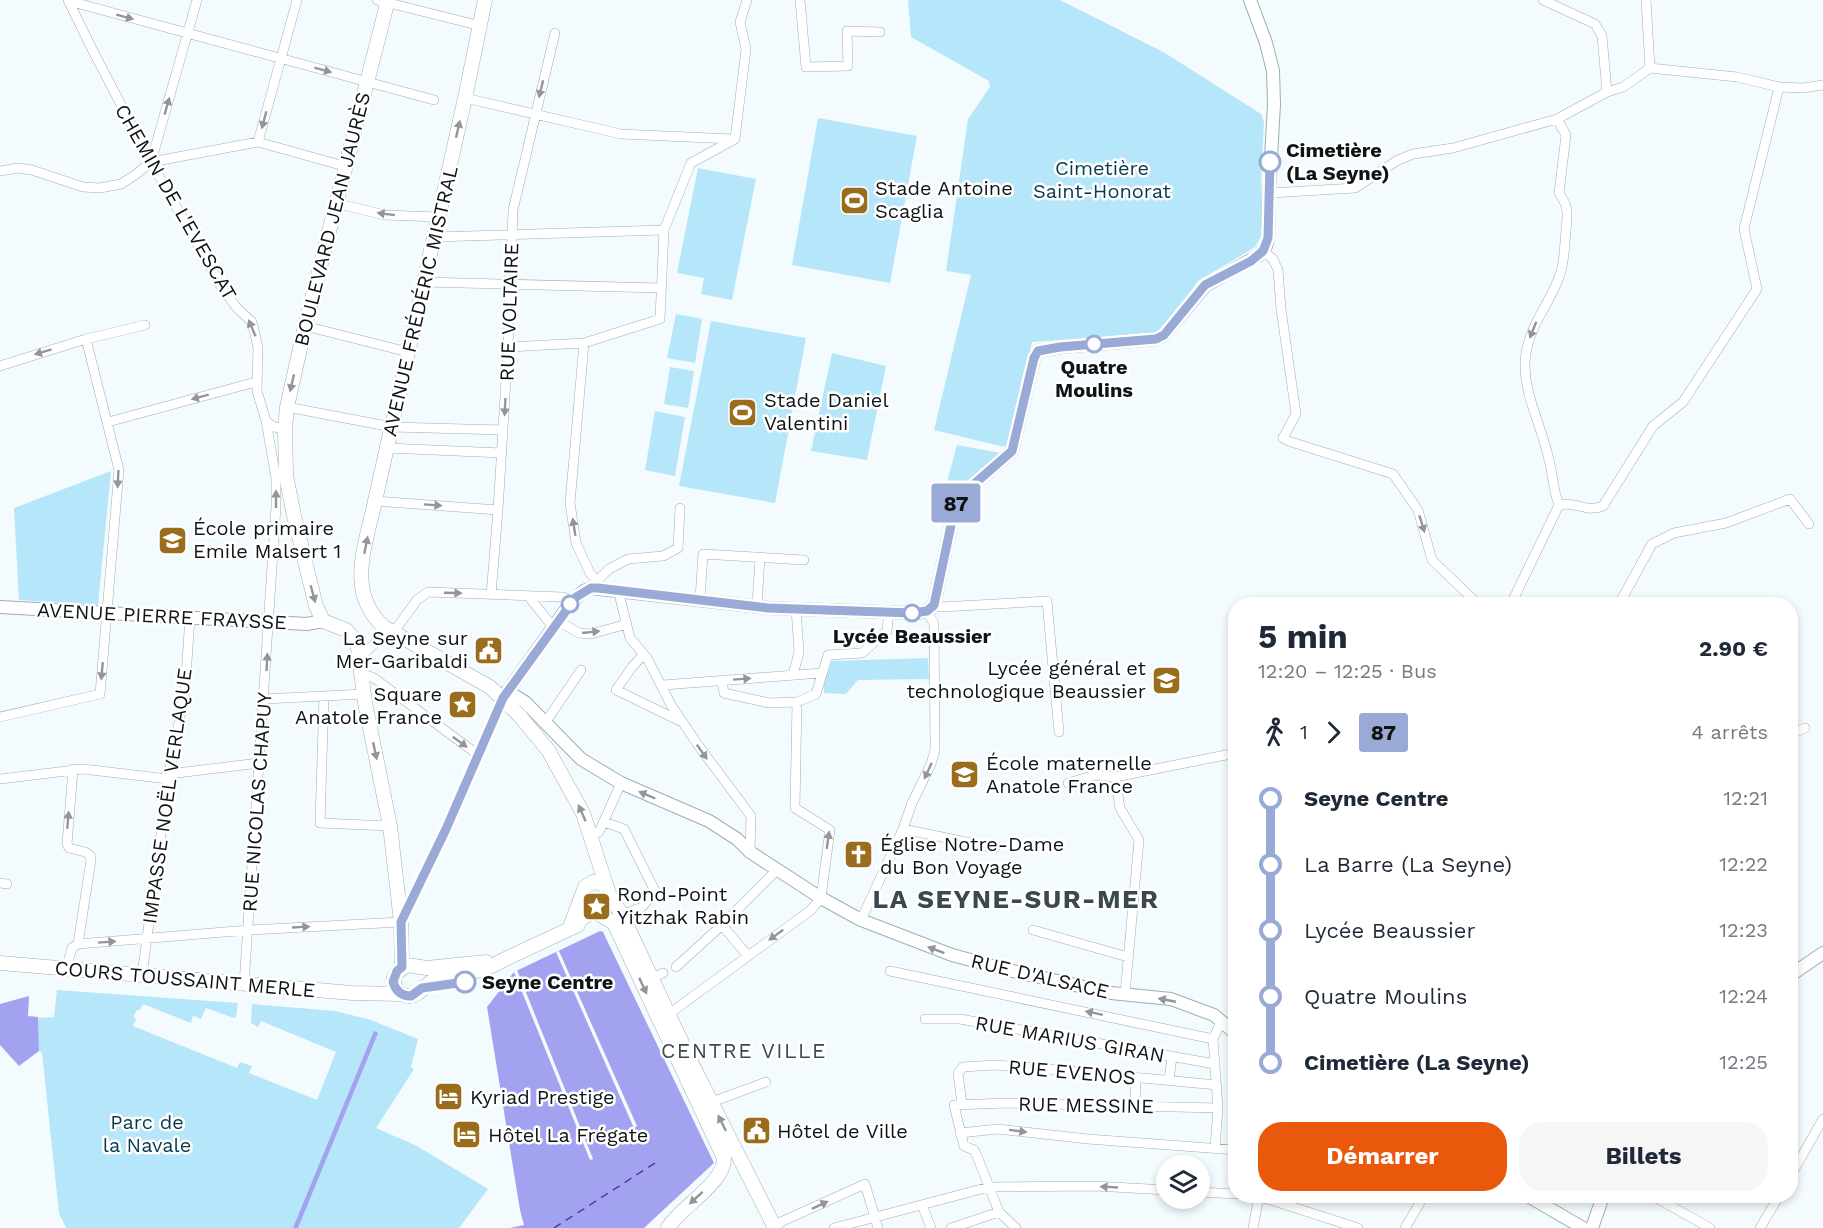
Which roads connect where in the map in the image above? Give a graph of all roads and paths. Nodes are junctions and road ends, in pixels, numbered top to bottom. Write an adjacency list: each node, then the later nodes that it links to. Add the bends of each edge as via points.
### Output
1 (197, 0): 14 (street)
2 (297, 0): 16 (street)
3 (485, 0): 12 (main road, AVENUE FRÉDÉRIC MISTRAL)
4 (747, 0): 26 (street, via 740,22 746,49)
5 (800, 0): 13 (street, via 806,67 848,66 847,31)
6 (1250, 0): 31 (street, via 1273,71)
7 (1543, 0): 21 (street, via 1595,24 1602,36)
8 (1646, 0): 17 (street)
9 (69, 1): 11 (street); 28 (street, CHEMIN DE L'EVESCAT)
10 (384, 1): 12 (street); 18 (main road, BOULEVARD JEAN JAURÈS)
11 (92, 4): 14 (street, one-way to 14)
12 (481, 26): 22 (main road, AVENUE FRÉDÉRIC MISTRAL)
13 (880, 32)
14 (187, 33): 16 (street); 28 (street, one-way to 14)
15 (555, 33): 24 (street, RUE VOLTAIRE, one-way to 24)
16 (280, 58): 18 (street, one-way to 18); 27 (street, one-way to 27)
17 (1650, 68): 20 (street, via 1737,77); 21 (street, via 1623,87)
18 (366, 81): 23 (street); 29 (main road, BOULEVARD JEAN JAURÈS)
19 (1823, 85): 20 (street)
20 (1779, 87): 58 (street, via 1744,229 1757,289 1683,402 1653,426 1604,506 1594,510 1567,503)
21 (1607, 92): 25 (street)
22 (465, 98): 24 (street); 33 (main road, AVENUE FRÉDÉRIC MISTRAL, one-way to 22)
23 (434, 100)
24 (535, 114): 26 (street, via 621,134); 35 (street, RUE VOLTAIRE, via 513,210)
25 (1557, 119): 31 (street, via 1453,148 1413,154 1355,188); 58 (street, one-way to 58, via 1566,135 1559,193 1567,205 1564,259 1559,278 1531,333 1525,370)
26 (735, 139): 34 (street, via 691,163)
27 (258, 142): 28 (street); 29 (street)
28 (151, 162): 30 (street, via 121,184 100,188 83,187 32,170); 48 (street, CHEMIN DE L'EVESCAT, one-way to 28, via 258,347 252,322 222,288)
29 (344, 166): 32 (main road, BOULEVARD JEAN JAURÈS)
30 (0, 171)
31 (1269, 193): 37 (street, via 1268,238)
32 (335, 203): 33 (street, one-way to 32, via 385,215); 42 (main road, BOULEVARD JEAN JAURÈS)
33 (438, 217): 36 (main road, AVENUE FRÉDÉRIC MISTRAL)
34 (664, 230): 35 (street); 40 (street)
35 (512, 236): 36 (street); 39 (street, RUE VOLTAIRE)
36 (434, 237): 38 (main road, AVENUE FRÉDÉRIC MISTRAL)
37 (1263, 251): 68 (street, one-way to 68, via 1278,270 1296,414 1283,438 1393,474 1418,510 1432,560); 75 (street, via 1205,285 1164,335 1156,339 1038,351 1012,451 956,502)
38 (424, 282): 39 (street); 46 (main road, AVENUE FRÉDÉRIC MISTRAL)
39 (511, 284): 40 (street); 45 (street, RUE VOLTAIRE)
40 (661, 288): 44 (street, via 660,319)
41 (145, 325): 43 (street)
42 (305, 327): 46 (street); 49 (main road, BOULEVARD JEAN JAURÈS, one-way to 49)
43 (86, 339): 47 (street, one-way to 47); 51 (street)
44 (584, 343): 45 (street); 64 (street, one-way to 44, via 576,543 570,503)
45 (508, 347): 53 (street, RUE VOLTAIRE, one-way to 53)
46 (408, 352): 52 (main road, AVENUE FRÉDÉRIC MISTRAL)
47 (0, 366)
48 (257, 384): 50 (street, CHEMIN DE L'EVESCAT); 51 (street, one-way to 51)
49 (287, 407): 52 (street); 54 (main road, BOULEVARD JEAN JAURÈS)
50 (267, 421): 54 (street, BOULEVARD JEAN JAURÈS); 54 (street)
51 (108, 422): 78 (street, one-way to 78, via 119,470)
52 (392, 427): 53 (street); 55 (main road, AVENUE FRÉDÉRIC MISTRAL)
53 (503, 430): 56 (street, RUE VOLTAIRE)
54 (280, 436): 80 (street, BOULEVARD JEAN JAURÈS, one-way to 54); 81 (main road, BOULEVARD JEAN JAURÈS, one-way to 81, via 300,548)
55 (387, 448): 56 (street); 57 (main road, AVENUE FRÉDÉRIC MISTRAL)
56 (502, 453): 60 (street, RUE VOLTAIRE)
57 (375, 501): 60 (street, one-way to 60); 84 (main road, AVENUE FRÉDÉRIC MISTRAL, one-way to 57, via 376,620 361,592 361,572)
58 (1559, 505): 69 (street)
59 (680, 508): 64 (street, via 678,548 663,556 628,559)
60 (498, 510): 66 (street, RUE VOLTAIRE)
61 (1809, 524): 70 (street, via 1790,499 1726,523 1674,533 1652,544)
62 (760, 557): 63 (street); 71 (street, via 703,554); 73 (street)
63 (804, 560)
64 (593, 584): 65 (street); 72 (street)
65 (620, 590): 71 (street); 83 (street)
66 (491, 595): 67 (street); 84 (street, one-way to 66, via 428,592)
67 (529, 597): 72 (street, via 563,597); 82 (street)
68 (1471, 597)
69 (1515, 597)
70 (1623, 597)
71 (700, 599): 73 (street)
72 (572, 601): 82 (street)
73 (757, 606): 76 (street)
74 (0, 607): 78 (street, AVENUE PIERRE FRAYSSE)
75 (931, 608): 77 (street, via 912,613); 102 (street, via 1047,601); 114 (street, one-way to 114, via 935,750)
76 (796, 609): 77 (street); 89 (street, via 799,652)
77 (889, 611): 88 (street, via 887,631 862,653 828,655)
78 (107, 613): 79 (street, AVENUE PIERRE FRAYSSE); 97 (street, one-way to 97, via 100,693)
79 (190, 617): 80 (street, AVENUE PIERRE FRAYSSE); 107 (street, IMPASSE NOËL VERLAQUE, via 185,691)
80 (269, 621): 81 (street, AVENUE PIERRE FRAYSSE); 95 (street, RUE NICOLAS CHAPUY, one-way to 80)
81 (323, 621): 86 (main road, via 351,634)
82 (556, 624): 83 (street, one-way to 83, via 591,634); 93 (street)
83 (627, 624): 85 (street, via 630,638)
84 (391, 631): 86 (street); 93 (main road)
85 (643, 655): 91 (street); 98 (street, via 616,690)
86 (360, 666): 92 (main road); 103 (street, one-way to 103)
87 (581, 669): 99 (street)
88 (822, 673): 89 (street); 96 (street, via 816,694)
89 (794, 675): 90 (street, one-way to 89)
90 (722, 681): 91 (street); 96 (street, via 723,693 769,703)
91 (663, 685): 98 (street)
92 (364, 694): 94 (street); 113 (main road, one-way to 113)
93 (505, 694): 99 (street, RUE D'ALSACE, via 525,702); 103 (street); 115 (main road, one-way to 93, via 548,750)
94 (324, 696): 95 (street); 113 (street, via 320,823)
95 (264, 699): 105 (street, RUE NICOLAS CHAPUY)
96 (797, 702): 120 (street, one-way to 96, via 830,830 795,808)
97 (0, 717)
98 (682, 722): 117 (street, one-way to 117, via 751,816)
99 (545, 723): 110 (street, RUE D'ALSACE, via 581,759)
100 (1805, 728): 101 (street)
101 (1798, 731)
102 (1059, 732)
103 (477, 754): 125 (street)
104 (1228, 755): 108 (street)
105 (259, 763): 107 (street); 128 (street, RUE NICOLAS CHAPUY)
106 (72, 769): 107 (street); 109 (street); 131 (street, one-way to 106, via 90,855 67,844)
107 (169, 777): 130 (street, IMPASSE NOËL VERLAQUE)
108 (1115, 777): 111 (street, via 1095,775); 134 (street, via 1120,808 1138,840)
109 (0, 779)
110 (621, 783): 112 (street); 117 (street, RUE D'ALSACE, one-way to 110, via 737,838 709,821)
111 (1068, 783)
112 (604, 822): 115 (street, via 599,832); 123 (street, via 624,829 655,891 642,907)
113 (390, 826): 125 (main road)
114 (903, 829): 116 (street); 124 (street)
115 (590, 834): 119 (main road)
116 (995, 849)
117 (750, 852): 118 (street, RUE D'ALSACE)
118 (778, 869): 120 (street, RUE D'ALSACE); 126 (street)
119 (607, 888): 121 (main road, via 598,882 588,884); 122 (main road, via 609,900); 123 (main road)
120 (821, 898): 124 (street, RUE D'ALSACE); 133 (street, one-way to 133, via 811,910)
121 (581, 899): 122 (main road, via 586,907); 127 (main road)
122 (600, 914): 127 (main road); 184 (main road, one-way to 184, via 614,923 724,1158 723,1168 714,1181)
123 (621, 915): 149 (main road, via 658,976)
124 (861, 920): 148 (street, RUE D'ALSACE, one-way to 124, via 952,956)
125 (401, 922): 128 (street, one-way to 125); 142 (main road)
126 (722, 925): 133 (street); 137 (street)
127 (570, 927): 135 (main road)
128 (249, 930): 130 (street); 144 (street, RUE NICOLAS CHAPUY)
129 (1033, 930): 134 (street)
130 (147, 939): 131 (street, one-way to 130); 143 (street, IMPASSE NOËL VERLAQUE)
131 (78, 944): 139 (street, via 72,948)
132 (1823, 953): 140 (street)
133 (748, 956): 149 (street)
134 (1128, 957): 148 (street)
135 (503, 960): 138 (main road); 145 (main road, via 479,971 435,980)
136 (0, 963): 139 (main road, COURS TOUSSAINT MERLE)
137 (676, 967)
138 (417, 968): 142 (main road); 145 (main road, via 423,975)
139 (66, 969): 143 (main road, COURS TOUSSAINT MERLE)
140 (1798, 970)
141 (890, 971): 153 (street, one-way to 141)
142 (398, 972): 146 (main road, via 386,984); 147 (main road, via 395,987)
143 (142, 975): 144 (main road, COURS TOUSSAINT MERLE)
144 (244, 984): 146 (main road, COURS TOUSSAINT MERLE)
145 (422, 988): 147 (main road, via 411,996)
146 (369, 992): 147 (main road, COURS TOUSSAINT MERLE)
147 (401, 994)
148 (1125, 994): 151 (street, RUE D'ALSACE, one-way to 148, via 1214,1015 1171,999)
149 (669, 1014): 160 (main road)
150 (925, 1019): 154 (street, RUE MARIUS GIRAN, via 960,1019)
151 (1221, 1022): 152 (street, RUE D'ALSACE); 153 (street)
152 (1228, 1028)
153 (1213, 1039): 155 (street)
154 (1172, 1057): 155 (street, RUE MARIUS GIRAN); 157 (street)
155 (1215, 1064): 159 (street)
156 (1136, 1077): 157 (street, RUE EVENOS); 161 (street, RUE EVENOS, via 1016,1066 963,1067 958,1073); 162 (street)
157 (1170, 1080): 159 (street, RUE EVENOS)
158 (766, 1082): 160 (street)
159 (1217, 1085): 163 (street)
160 (712, 1102): 183 (main road, one-way to 160)
161 (958, 1104): 162 (street, RUE MESSINE); 165 (street)
162 (1135, 1106): 163 (street, RUE MESSINE)
163 (1218, 1108): 166 (street)
164 (1823, 1119): 168 (street)
165 (960, 1133): 166 (street, one-way to 166, via 998,1129); 169 (street, via 964,1146 974,1150)
166 (1215, 1148): 167 (street)
167 (1228, 1149)
168 (1798, 1163)
169 (989, 1187): 170 (street, one-way to 169); 180 (street); 181 (street)
170 (1156, 1189)
171 (1210, 1193): 172 (street)
172 (1228, 1194)
173 (1257, 1203): 190 (street)
174 (1280, 1203): 191 (street)
175 (1420, 1203): 192 (street)
176 (1540, 1203): 193 (street)
177 (1601, 1203): 194 (street)
178 (1665, 1203): 195 (street)
179 (1775, 1203): 196 (street)
180 (922, 1204): 182 (street); 187 (street)
181 (999, 1212): 188 (street); 189 (street)
182 (875, 1216): 183 (street, one-way to 182, via 865,1184); 185 (street); 186 (street)
183 (775, 1227)
184 (668, 1228)
185 (834, 1228)
186 (878, 1228)
187 (931, 1228)
188 (951, 1228)
189 (1016, 1228)
190 (1253, 1228)
191 (1358, 1228)
192 (1405, 1228)
193 (1583, 1228)
194 (1592, 1228)
195 (1710, 1228)
196 (1760, 1228)

